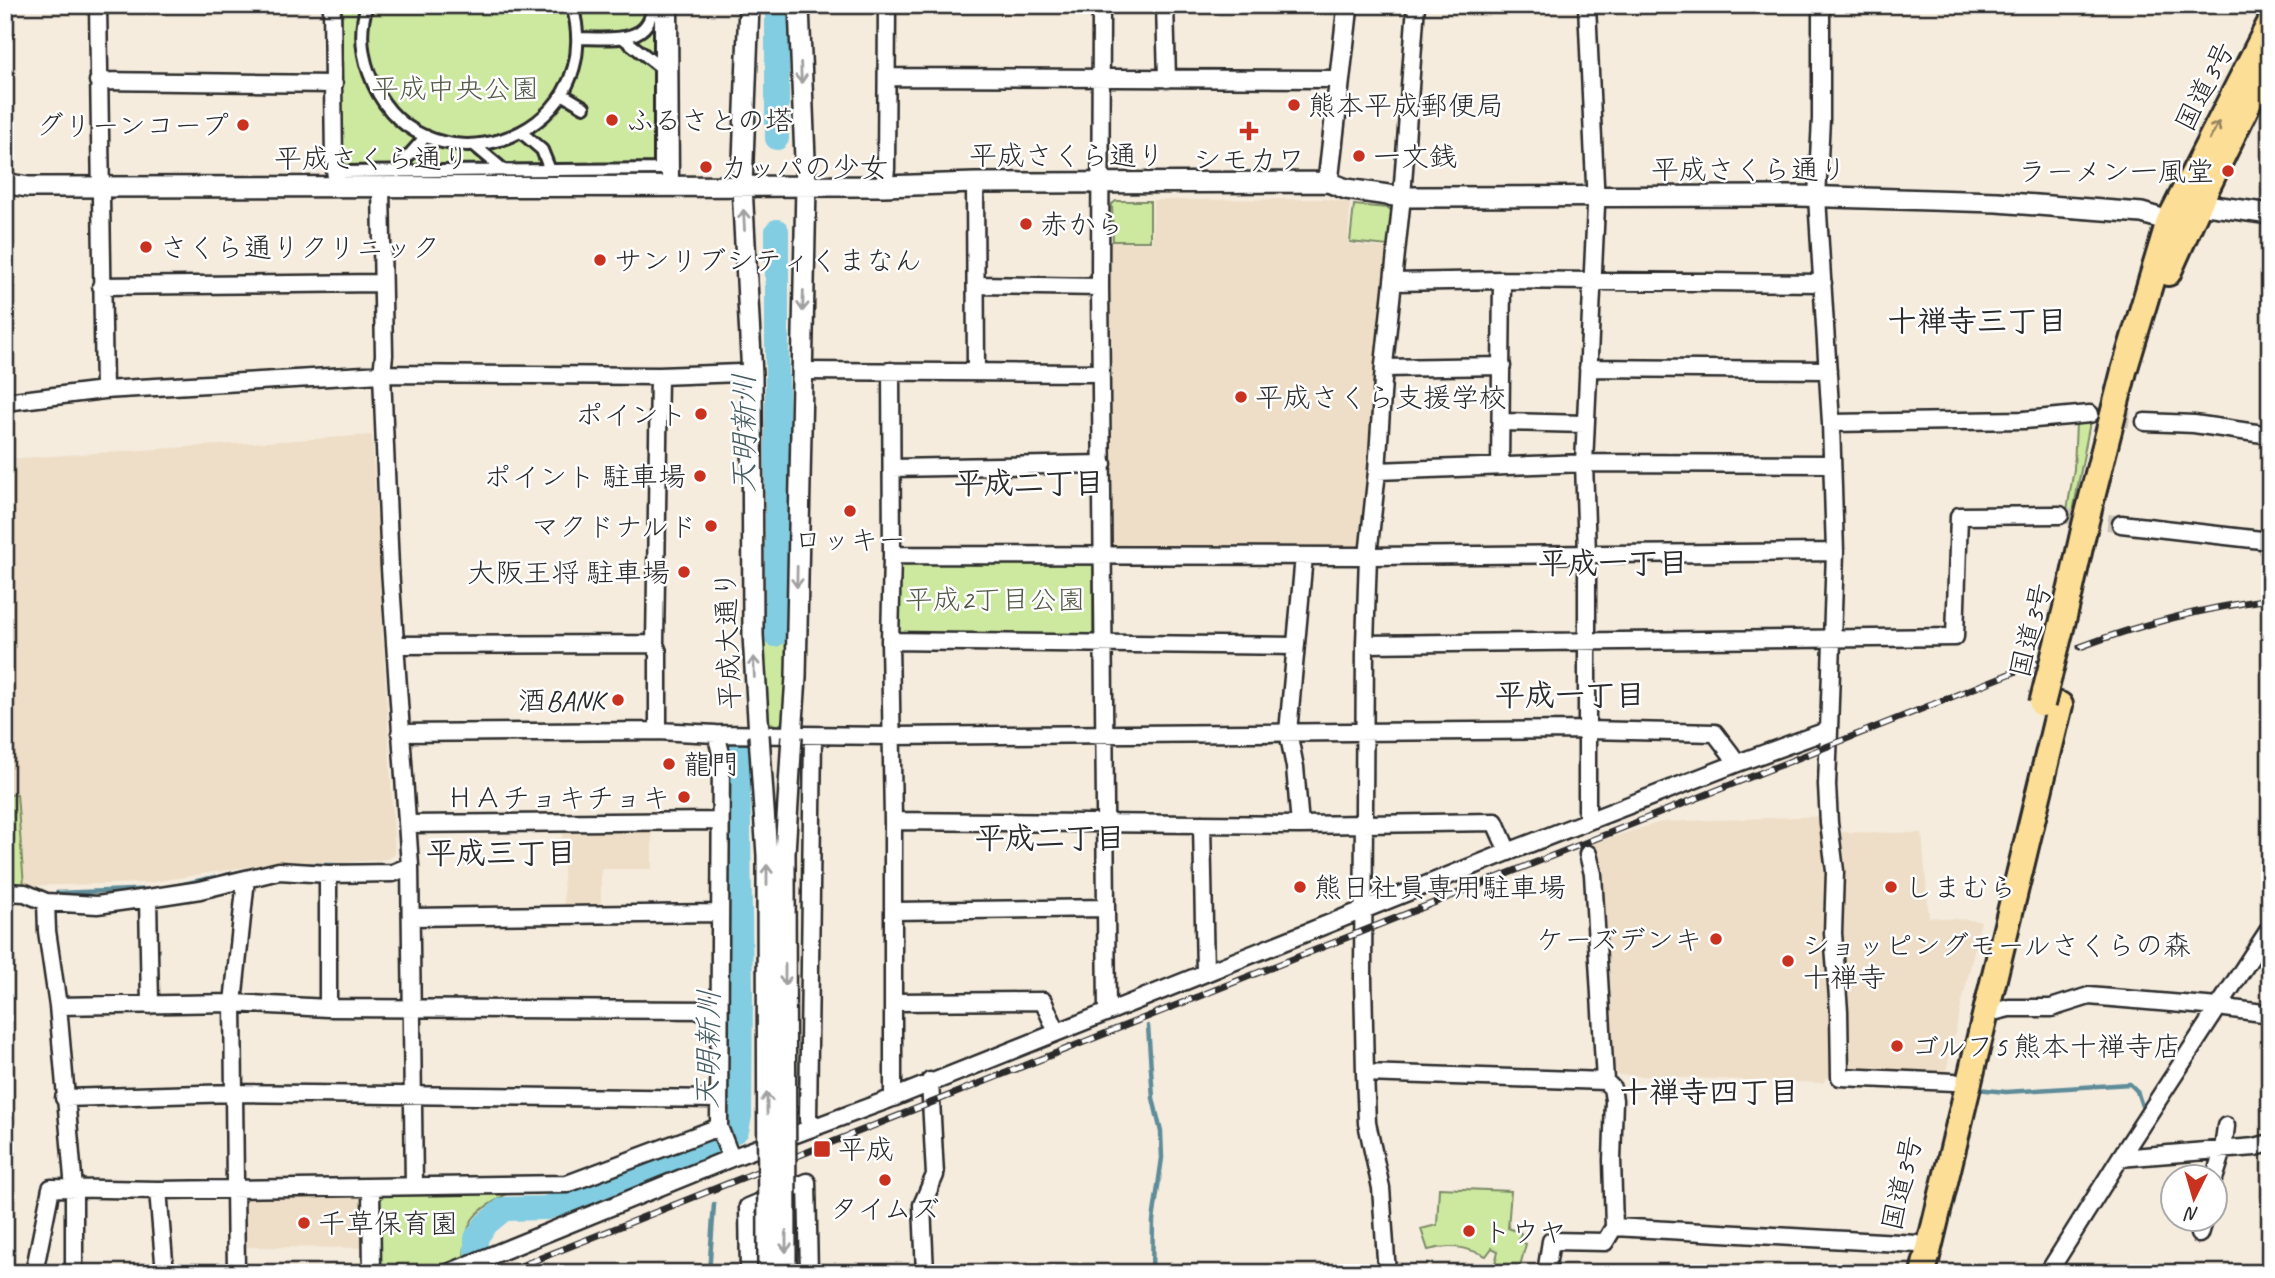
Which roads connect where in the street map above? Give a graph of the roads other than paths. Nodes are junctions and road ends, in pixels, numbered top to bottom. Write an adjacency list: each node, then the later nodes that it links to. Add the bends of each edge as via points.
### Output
1 (98, 5): 26 (street)
2 (332, 5): 27 (street)
3 (368, 5): 31 (street, via 362,55 375,90 398,119)
4 (572, 5): 18 (street)
5 (652, 5): 19 (street, via 646,26)
6 (660, 5): 21 (street)
7 (669, 5): 36 (street)
8 (749, 5): 45 (street, 平成大通り)
9 (799, 5): 42 (street, one-way to 42)
10 (887, 5): 22 (street)
11 (1101, 5): 23 (street)
12 (1165, 5): 24 (street)
13 (1348, 5): 25 (street)
14 (1416, 5): 48 (street)
15 (1587, 5): 47 (street)
16 (1821, 5): 49 (street)
17 (2270, 23): 52 (highway, 国道3号, one-way to 17)
18 (577, 38): 19 (street); 28 (street, via 576,60)
19 (623, 38): 21 (street)
20 (2270, 59): 50 (highway, 国道3号)
21 (660, 67): 36 (street)
22 (887, 77): 23 (street); 46 (street)
23 (1100, 78): 24 (street); 41 (street)
24 (1167, 79): 25 (street)
25 (1340, 79): 39 (street)
26 (98, 81): 27 (street); 43 (street)
27 (334, 84): 38 (street, via 334,161)
28 (562, 94): 29 (street); 30 (street, via 537,122)
29 (584, 107)
30 (521, 132): 32 (street); 33 (street, via 542,150)
31 (426, 136): 32 (street); 35 (street)
32 (474, 145): 34 (street)
33 (550, 170): 34 (street); 36 (street)
34 (505, 171): 35 (street)
35 (398, 172): 38 (street)
36 (665, 175): 44 (street, 平成さくら通り); 45 (street, 平成さくら通り)
37 (5, 179): 43 (street, 平成さくら通り, via 17,187)
38 (339, 179): 43 (street, 平成さくら通り); 44 (street, 平成さくら通り)
39 (1328, 182): 41 (street, 平成さくら通り); 48 (street, 平成さくら通り)
40 (975, 183): 41 (street, 平成さくら通り); 46 (street, 平成さくら通り); 58 (street)
41 (1101, 183): 60 (street)
42 (806, 185): 45 (street, 平成さくら通り); 46 (street, 平成さくら通り); 65 (street, one-way to 65)
43 (101, 186): 59 (street)
44 (381, 186): 56 (street)
45 (742, 186): 71 (street, 平成大通り, one-way to 45)
46 (884, 186)
47 (1595, 196): 48 (street, 平成さくら通り); 49 (street, 平成さくら通り); 55 (street)
48 (1402, 197): 54 (street)
49 (1817, 197): 52 (street, 平成さくら通り, via 1997,202 2142,213); 57 (street)
50 (2199, 204): 51 (street); 52 (street); 95 (highway, 国道3号, via 2171,263 2151,322)
51 (2270, 214)
52 (2169, 221): 95 (highway, 国道3号, via 2085,525)
53 (1502, 280): 54 (street); 55 (street); 61 (street)
54 (1394, 282): 62 (street)
55 (1592, 282): 57 (street); 63 (street)
56 (381, 283): 59 (street); 69 (street)
57 (1823, 283): 64 (street)
58 (976, 285): 60 (street); 67 (street)
59 (102, 286): 72 (street)
60 (1100, 287): 68 (street)
61 (1502, 366): 62 (street); 75 (street)
62 (1384, 368): 85 (street)
63 (1588, 368): 64 (street); 78 (street)
64 (1828, 370): 77 (street)
65 (801, 371): 66 (street); 114 (street, one-way to 114)
66 (891, 372): 67 (street); 84 (street)
67 (976, 372): 68 (street)
68 (1101, 373): 81 (street)
69 (382, 374): 70 (street); 72 (street); 102 (street)
70 (659, 376): 71 (street); 100 (street)
71 (752, 376): 113 (street, 平成大通り, one-way to 71, via 753,635)
72 (104, 390): 73 (street)
73 (5, 402)
74 (2090, 414): 77 (street, via 2024,420)
75 (1502, 422): 78 (street); 83 (street)
76 (2145, 422): 79 (street)
77 (1831, 423): 82 (street)
78 (1585, 424): 80 (street)
79 (2270, 435)
80 (1584, 463): 82 (street); 83 (street); 90 (street)
81 (1102, 464): 84 (street); 92 (street)
82 (1831, 464): 89 (street)
83 (1500, 466): 85 (street)
84 (892, 468): 91 (street)
85 (1377, 471): 94 (street)
86 (2060, 515): 96 (street, via 1959,516 1955,637)
87 (2120, 524): 88 (street)
88 (2270, 541)
89 (1835, 552): 90 (street); 96 (street)
90 (1587, 554): 94 (street); 98 (street)
91 (892, 555): 92 (street); 97 (street)
92 (1103, 555): 93 (street); 99 (street)
93 (1304, 556): 94 (street); 103 (street)
94 (1368, 556): 101 (street)
95 (2076, 594): 104 (highway, 国道3号, bridge)
96 (1832, 640): 98 (street); 106 (street)
97 (890, 641): 99 (street); 116 (street)
98 (1587, 641): 101 (street); 105 (street)
99 (1104, 643): 103 (street); 111 (street)
100 (655, 644): 102 (street); 107 (street)
101 (1365, 644): 108 (street)
102 (395, 645): 110 (street)
103 (1295, 646): 109 (street)
104 (2051, 704): 150 (highway, 国道3号); 156 (highway, 国道3号)
105 (1588, 730): 108 (street); 117 (street, via 1715,733); 120 (street)
106 (1829, 730): 117 (street); 156 (street, via 1827,785 1835,871 1833,933 1840,1077)
107 (658, 731): 110 (street); 112 (street)
108 (1363, 731): 109 (street); 125 (street)
109 (1287, 732): 111 (street); 124 (street)
110 (400, 733): 122 (street)
111 (1105, 733): 116 (street); 121 (street)
112 (716, 734): 113 (street); 118 (street, via 721,752)
113 (760, 735): 114 (street); 184 (street, 平成大通り, one-way to 113, bridge, via 767,855)
114 (792, 736): 115 (street); 185 (street, one-way to 185, bridge, via 785,853)
115 (813, 736): 116 (street); 163 (street, via 808,1120)
116 (892, 736): 119 (street)
117 (1735, 764): 120 (street)
118 (720, 821): 122 (street); 137 (street)
119 (893, 821): 121 (street); 136 (street)
120 (1587, 821): 126 (street)
121 (1106, 822): 123 (street); 134 (street)
122 (407, 824): 128 (street)
123 (1202, 824): 124 (street); 140 (street)
124 (1300, 825): 125 (street)
125 (1364, 825): 126 (street, via 1495,822); 135 (street)
126 (1508, 852): 135 (street)
127 (1588, 855): 154 (street, via 1593,873)
128 (410, 866): 129 (street, via 393,873); 138 (street)
129 (328, 874): 130 (street, via 279,871); 146 (street)
130 (246, 879): 132 (street); 142 (street)
131 (5, 891): 133 (street)
132 (148, 898): 133 (street, via 97,905); 143 (street)
133 (46, 902): 144 (street)
134 (1106, 908): 136 (street); 149 (street)
135 (1364, 908): 140 (street); 153 (street)
136 (893, 911): 141 (street)
137 (719, 913): 138 (street); 148 (street)
138 (412, 917): 147 (street)
139 (2270, 928): 145 (street)
140 (1205, 973): 149 (street)
141 (893, 1002): 152 (street, via 1043,1001); 160 (street)
142 (233, 1003): 143 (street); 146 (street); 157 (street)
143 (150, 1005): 144 (street)
144 (58, 1006): 159 (street)
145 (2218, 1007): 150 (street, via 2089,996 2050,1007); 151 (street); 168 (street)
146 (328, 1008): 147 (street)
147 (412, 1008): 148 (street); 158 (street)
148 (719, 1010): 161 (street)
149 (1107, 1012): 152 (street)
150 (1985, 1014): 191 (highway, 国道3号)
151 (2270, 1014)
152 (1057, 1032): 155 (street)
153 (1365, 1073): 154 (street); 188 (street)
154 (1605, 1081): 175 (street, via 1614,1100)
155 (930, 1082): 160 (street); 187 (street, via 935,1174 922,1205)
156 (1954, 1082): 176 (highway, 国道3号)
157 (235, 1093): 158 (street); 159 (street); 173 (street)
158 (413, 1096): 161 (street); 171 (street)
159 (64, 1098): 172 (street)
160 (892, 1098): 163 (street)
161 (719, 1099): 162 (street)
162 (719, 1126): 167 (street); 171 (street, via 567,1184)
163 (818, 1126): 167 (street)
164 (2226, 1126): 166 (street)
165 (2270, 1143): 166 (street)
166 (2223, 1150): 168 (street); 169 (street)
167 (731, 1158): 182 (street)
168 (2120, 1158): 192 (street)
169 (2219, 1162)
170 (371, 1186): 171 (street); 173 (street); 181 (street)
171 (414, 1186)
172 (74, 1189): 174 (street); 177 (street, via 51,1188); 178 (street)
173 (234, 1189): 174 (street); 180 (street)
174 (158, 1190): 179 (street)
175 (1614, 1227): 176 (street); 189 (street, via 1605,1242 1551,1241)
176 (1917, 1244): 190 (highway, 国道3号)
177 (34, 1273)
178 (74, 1273)
179 (165, 1273)
180 (236, 1273)
181 (372, 1273)
182 (448, 1273)
183 (749, 1273): 186 (street, via 748,1207 807,1182)
184 (768, 1273)
185 (786, 1273)
186 (809, 1273)
187 (925, 1273)
188 (1387, 1273)
189 (1546, 1273)
190 (1910, 1273)
191 (1923, 1273)
192 (2048, 1273)

